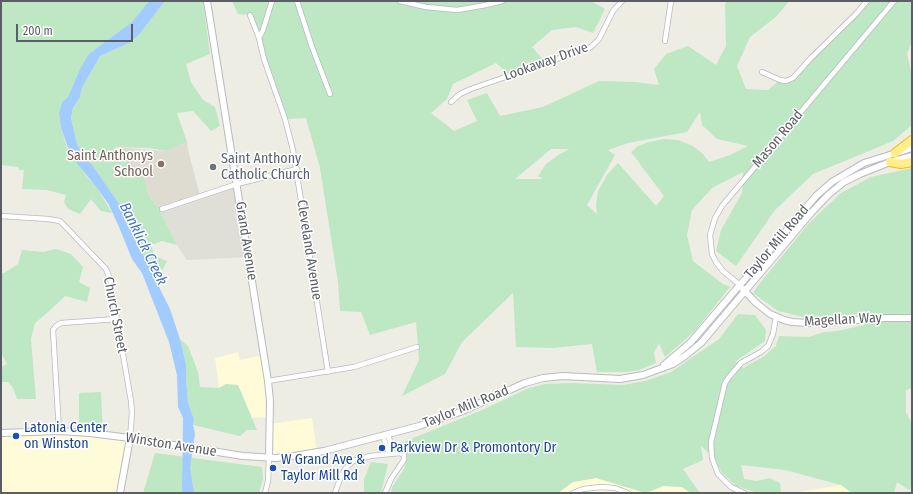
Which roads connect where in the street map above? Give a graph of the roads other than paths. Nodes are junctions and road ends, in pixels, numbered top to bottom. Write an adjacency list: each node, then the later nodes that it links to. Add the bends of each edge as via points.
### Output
1 (207, 1): 23 (main road, Grand Avenue)
2 (272, 1): 11 (street)
3 (297, 1): 14 (street)
4 (400, 1): 5 (street, via 426,8 457,10)
5 (502, 1)
6 (622, 1): 15 (street, Lookaway Drive, via 613,11 599,39 591,47 471,89)
7 (671, 1): 12 (street)
8 (867, 1): 13 (street, via 793,78 780,80)
9 (894, 1): 26 (street, Mason Road, via 722,206 715,218 710,235 712,254 724,271)
10 (250, 15): 11 (street, Cleveland Avenue)
11 (259, 38): 22 (street, Cleveland Avenue, via 288,129)
12 (665, 41)
13 (762, 72)
14 (330, 94)
15 (451, 102)
16 (912, 140): 18 (highway)
17 (912, 148): 18 (main road, Taylor Mill Road)
18 (895, 153): 26 (main road, Taylor Mill Road, via 864,163 832,182 816,196)
19 (912, 156): 20 (main road, Taylor Mill Road)
20 (890, 162): 21 (highway); 27 (main road, Taylor Mill Road, via 852,178 828,195)
21 (912, 162)
22 (296, 169): 23 (street); 33 (street, Cleveland Avenue)
23 (237, 184): 24 (street); 34 (main road, Grand Avenue)
24 (162, 209)
25 (1, 216): 30 (street, Church Street, via 57,220 67,227 106,269)
26 (740, 285): 27 (main road, Magellan Way); 32 (main road, Taylor Mill Road, via 691,342)
27 (745, 291): 28 (main road, Magellan Way, via 755,302); 32 (main road, Taylor Mill Road, via 701,343 673,364)
28 (776, 317): 29 (main road, Magellan Way, via 792,322 810,323); 47 (street, via 768,346 741,363 725,383 711,442 712,458 718,474 731,487)
29 (912, 318)
30 (117, 319): 35 (street, via 61,323 53,330); 38 (street, Church Street, via 131,401)
31 (417, 347): 33 (street, via 354,367)
32 (663, 366): 37 (main road, Taylor Mill Road, via 629,378 543,378 525,383 439,420)
33 (328, 372): 34 (street)
34 (268, 381): 40 (main road, Grand Avenue)
35 (59, 431): 36 (main road, Winston Avenue); 38 (main road, Winston Avenue)
36 (1, 432)
37 (386, 435): 39 (street); 40 (main road, Taylor Mill Road, via 311,454)
38 (130, 438): 40 (main road, Winston Avenue, via 210,452); 41 (main road)
39 (391, 453): 43 (street, via 362,458 350,464 341,476); 44 (street, via 402,453 404,460)
40 (269, 458): 42 (street)
41 (120, 493)
42 (265, 493)
43 (335, 493)
44 (385, 493)
45 (573, 493): 46 (street, via 601,487 615,488)
46 (628, 493)
47 (744, 493)

